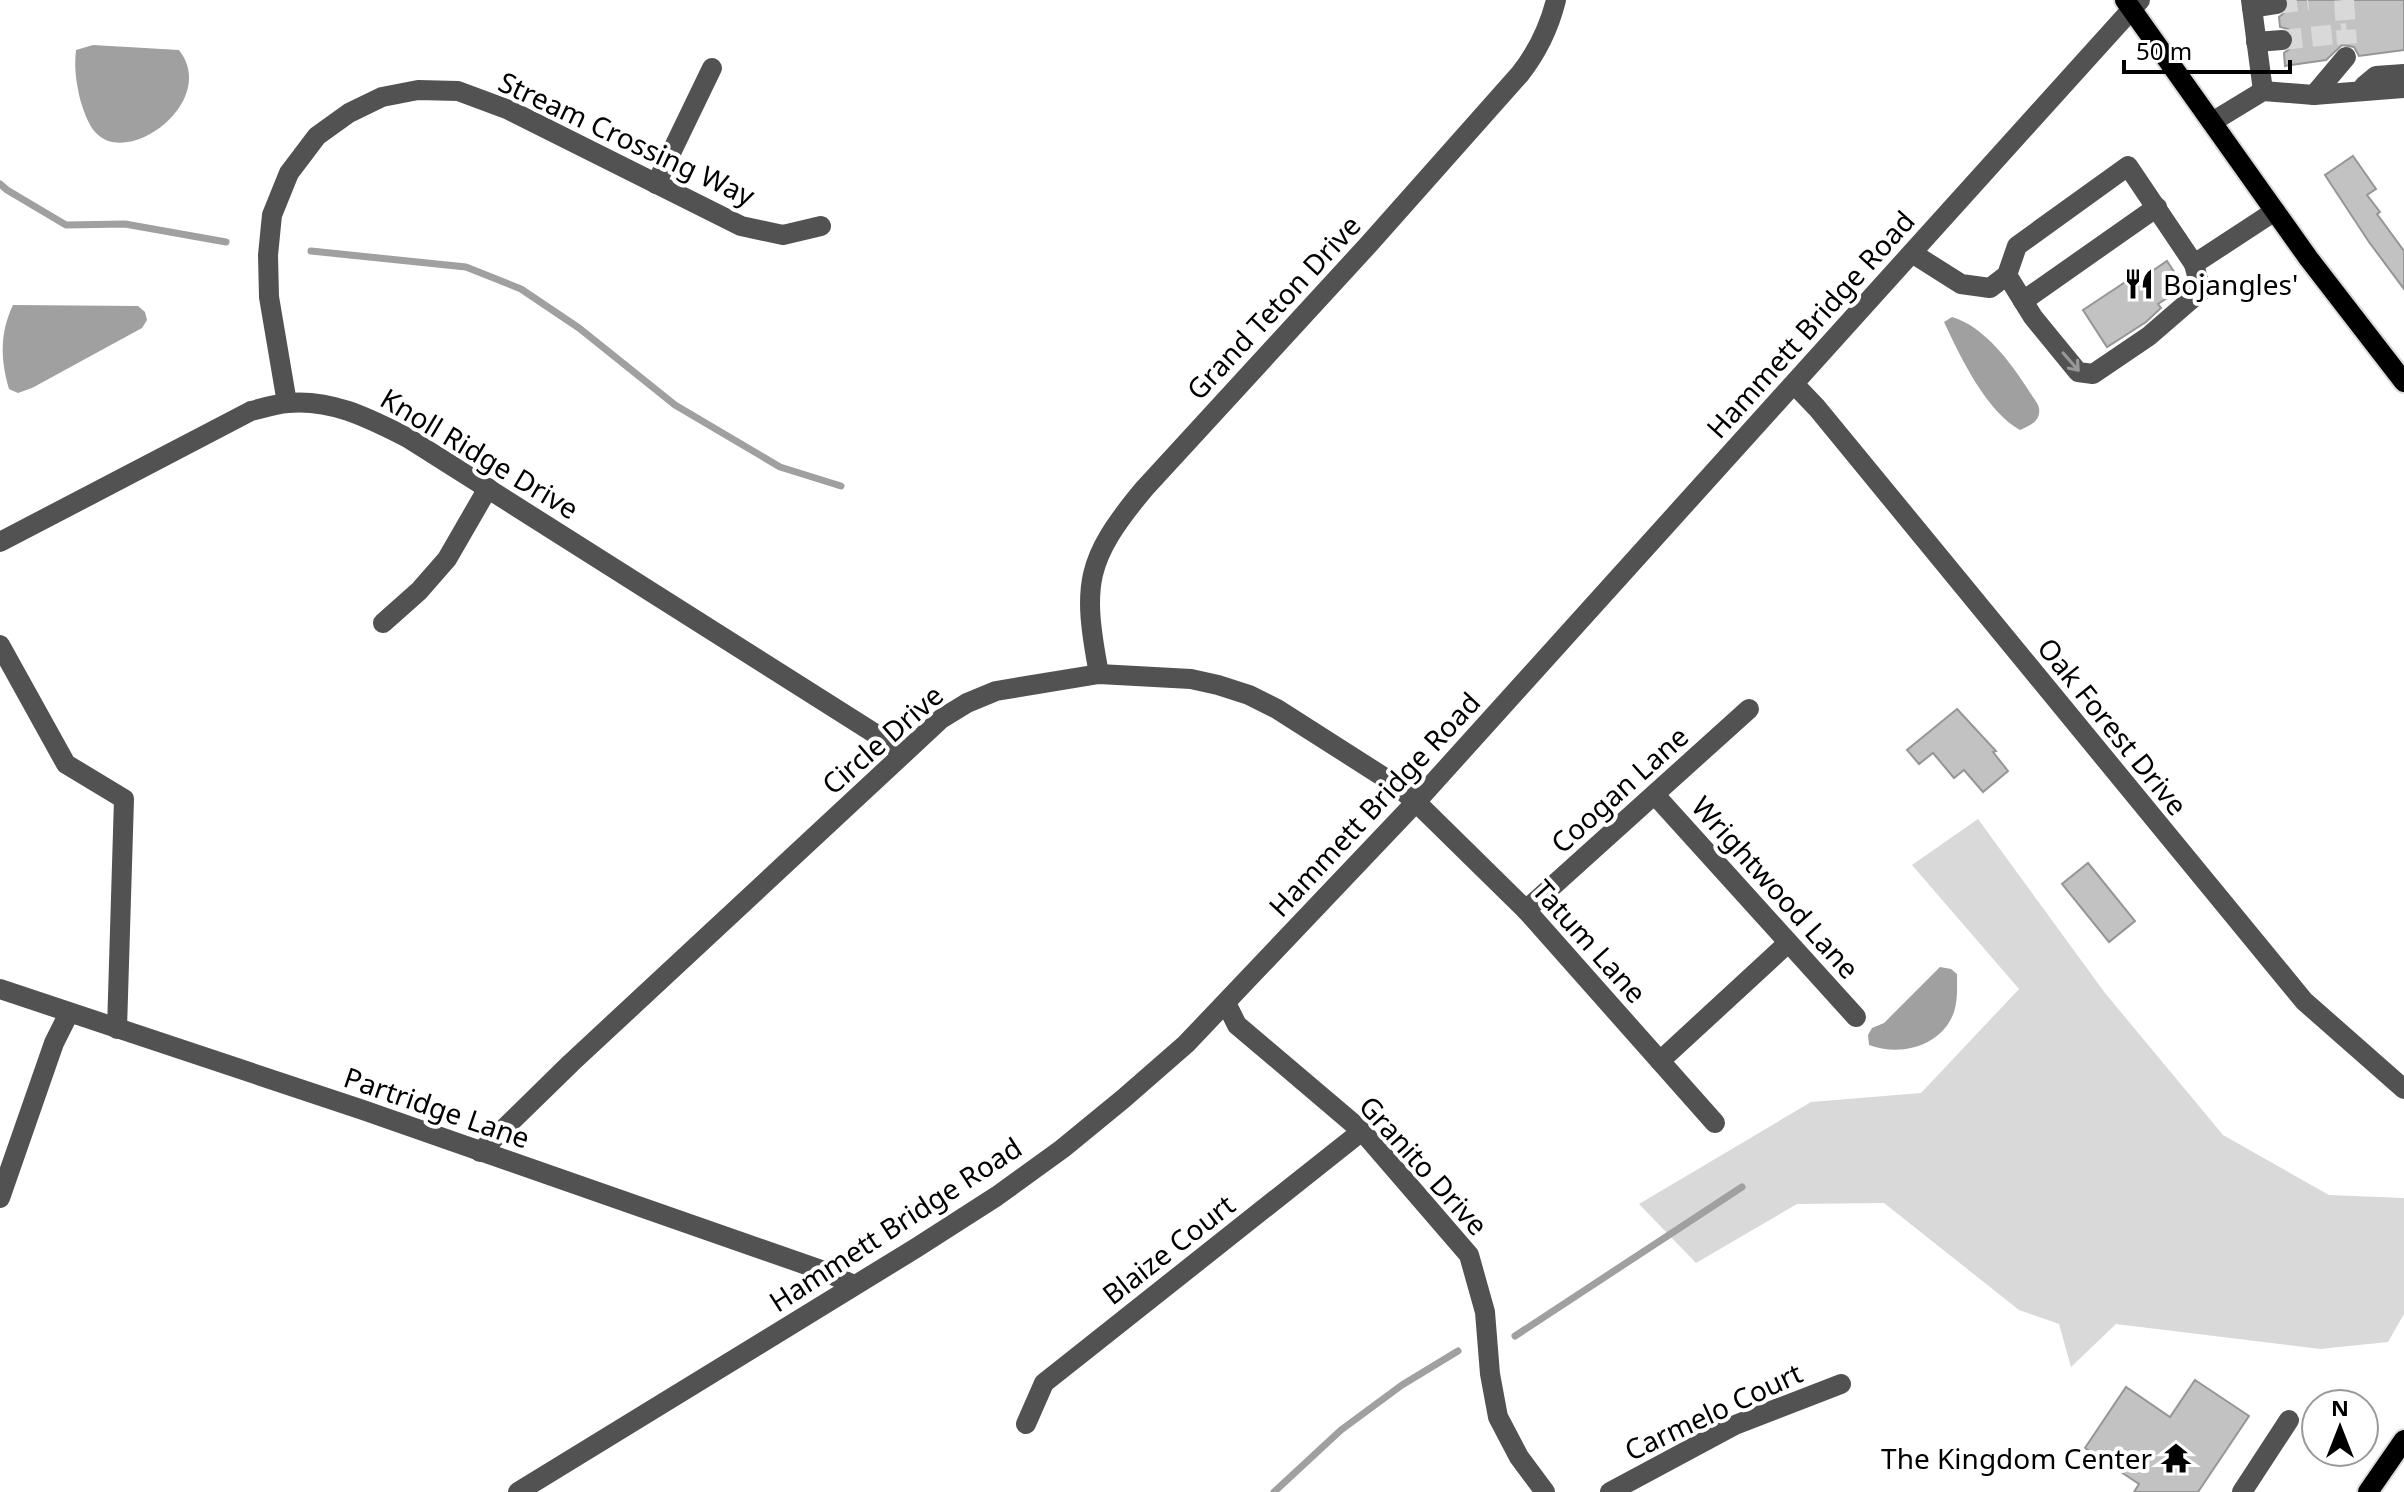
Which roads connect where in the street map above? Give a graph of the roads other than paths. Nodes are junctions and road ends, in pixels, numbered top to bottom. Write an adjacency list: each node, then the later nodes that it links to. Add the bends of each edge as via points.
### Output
1 (1556, 0): 30 (street, Grand Teton Drive, via 1540,45 1520,74 1119,519 1097,560 1088,600)
2 (2132, 3): 14 (main road); 19 (street, Hammett Bridge Road)
3 (2252, 4): 4 (street); 6 (street)
4 (2277, 4)
5 (2282, 40): 6 (street)
6 (2256, 42): 11 (street)
7 (2346, 57): 13 (street)
8 (712, 68): 15 (street)
9 (2404, 74): 12 (street, via 2376,76)
10 (2404, 88): 12 (street)
11 (2263, 91): 13 (street); 14 (street)
12 (2358, 91): 13 (street)
13 (2314, 95)
14 (2212, 122): 17 (main road)
15 (656, 184): 18 (street, Stream Crossing Way, via 741,226 783,235); 25 (street, Stream Crossing Way, via 509,110 458,91 418,90 382,97 349,113 317,136 289,173 272,215 269,297)
16 (2157, 207): 20 (street); 21 (street, via 2128,166 2017,246); 22 (street)
17 (2275, 211): 20 (street); 23 (main road)
18 (821, 226)
19 (1912, 253): 21 (street, via 1961,284 1990,288); 24 (street, Hammett Bridge Road)
20 (2194, 264): 22 (street, one-way to 20, via 2078,372 2093,374 2201,291)
21 (2007, 275): 22 (street)
22 (2023, 301)
23 (2404, 382)
24 (1794, 384): 34 (street, Hammett Bridge Road); 43 (street, Oak Forest Drive, via 2304,1001)
25 (287, 403): 26 (street, Knoll Ridge Drive, via 320,403 357,412); 27 (street, Knoll Ridge Drive, via 251,411)
26 (488, 488): 28 (street, via 447,559); 32 (street, Knoll Ridge Drive)
27 (0, 542)
28 (383, 623)
29 (0, 645): 41 (street, via 66,764 124,799)
30 (1099, 674): 32 (street, Circle Drive, via 981,696 941,719); 34 (street, Circle Drive, via 1191,679 1249,695)
31 (1749, 709): 33 (street, Coogan Lane)
32 (904, 752): 46 (street, Circle Drive)
33 (1655, 795): 35 (street, Coogan Lane); 36 (street, Wrightwood Lane)
34 (1416, 802): 35 (street, Tatum Lane); 38 (street, Hammett Bridge Road)
35 (1526, 910): 42 (street, Tatum Lane)
36 (1788, 943): 40 (street, Wrightwood Lane); 42 (street)
37 (0, 989): 39 (street, Partridge Lane)
38 (1226, 1003): 45 (street, Granito Drive, via 1237,1025); 48 (street, Hammett Bridge Road, via 1186,1044 1062,1149 986,1204)
39 (69, 1013): 41 (street, Partridge Lane); 47 (street)
40 (1856, 1017)
41 (117, 1029): 46 (street, Partridge Lane)
42 (1660, 1061): 44 (street, Tatum Lane)
43 (2404, 1089)
44 (1715, 1123)
45 (1362, 1131): 51 (street, Blaize Court, via 1044,1383); 54 (street, Granito Drive, via 1469,1255 1485,1312 1498,1417)
46 (480, 1152): 48 (street, Partridge Lane)
47 (0, 1198)
48 (854, 1285): 53 (street, Hammett Bridge Road)
49 (1841, 1384): 55 (street, Carmelo Court, via 1735,1425)
50 (2289, 1420): 56 (street)
51 (1026, 1424)
52 (2404, 1440): 57 (main road)
53 (518, 1492)
54 (1545, 1492)
55 (1610, 1492)
56 (2242, 1492)
57 (2368, 1492)

